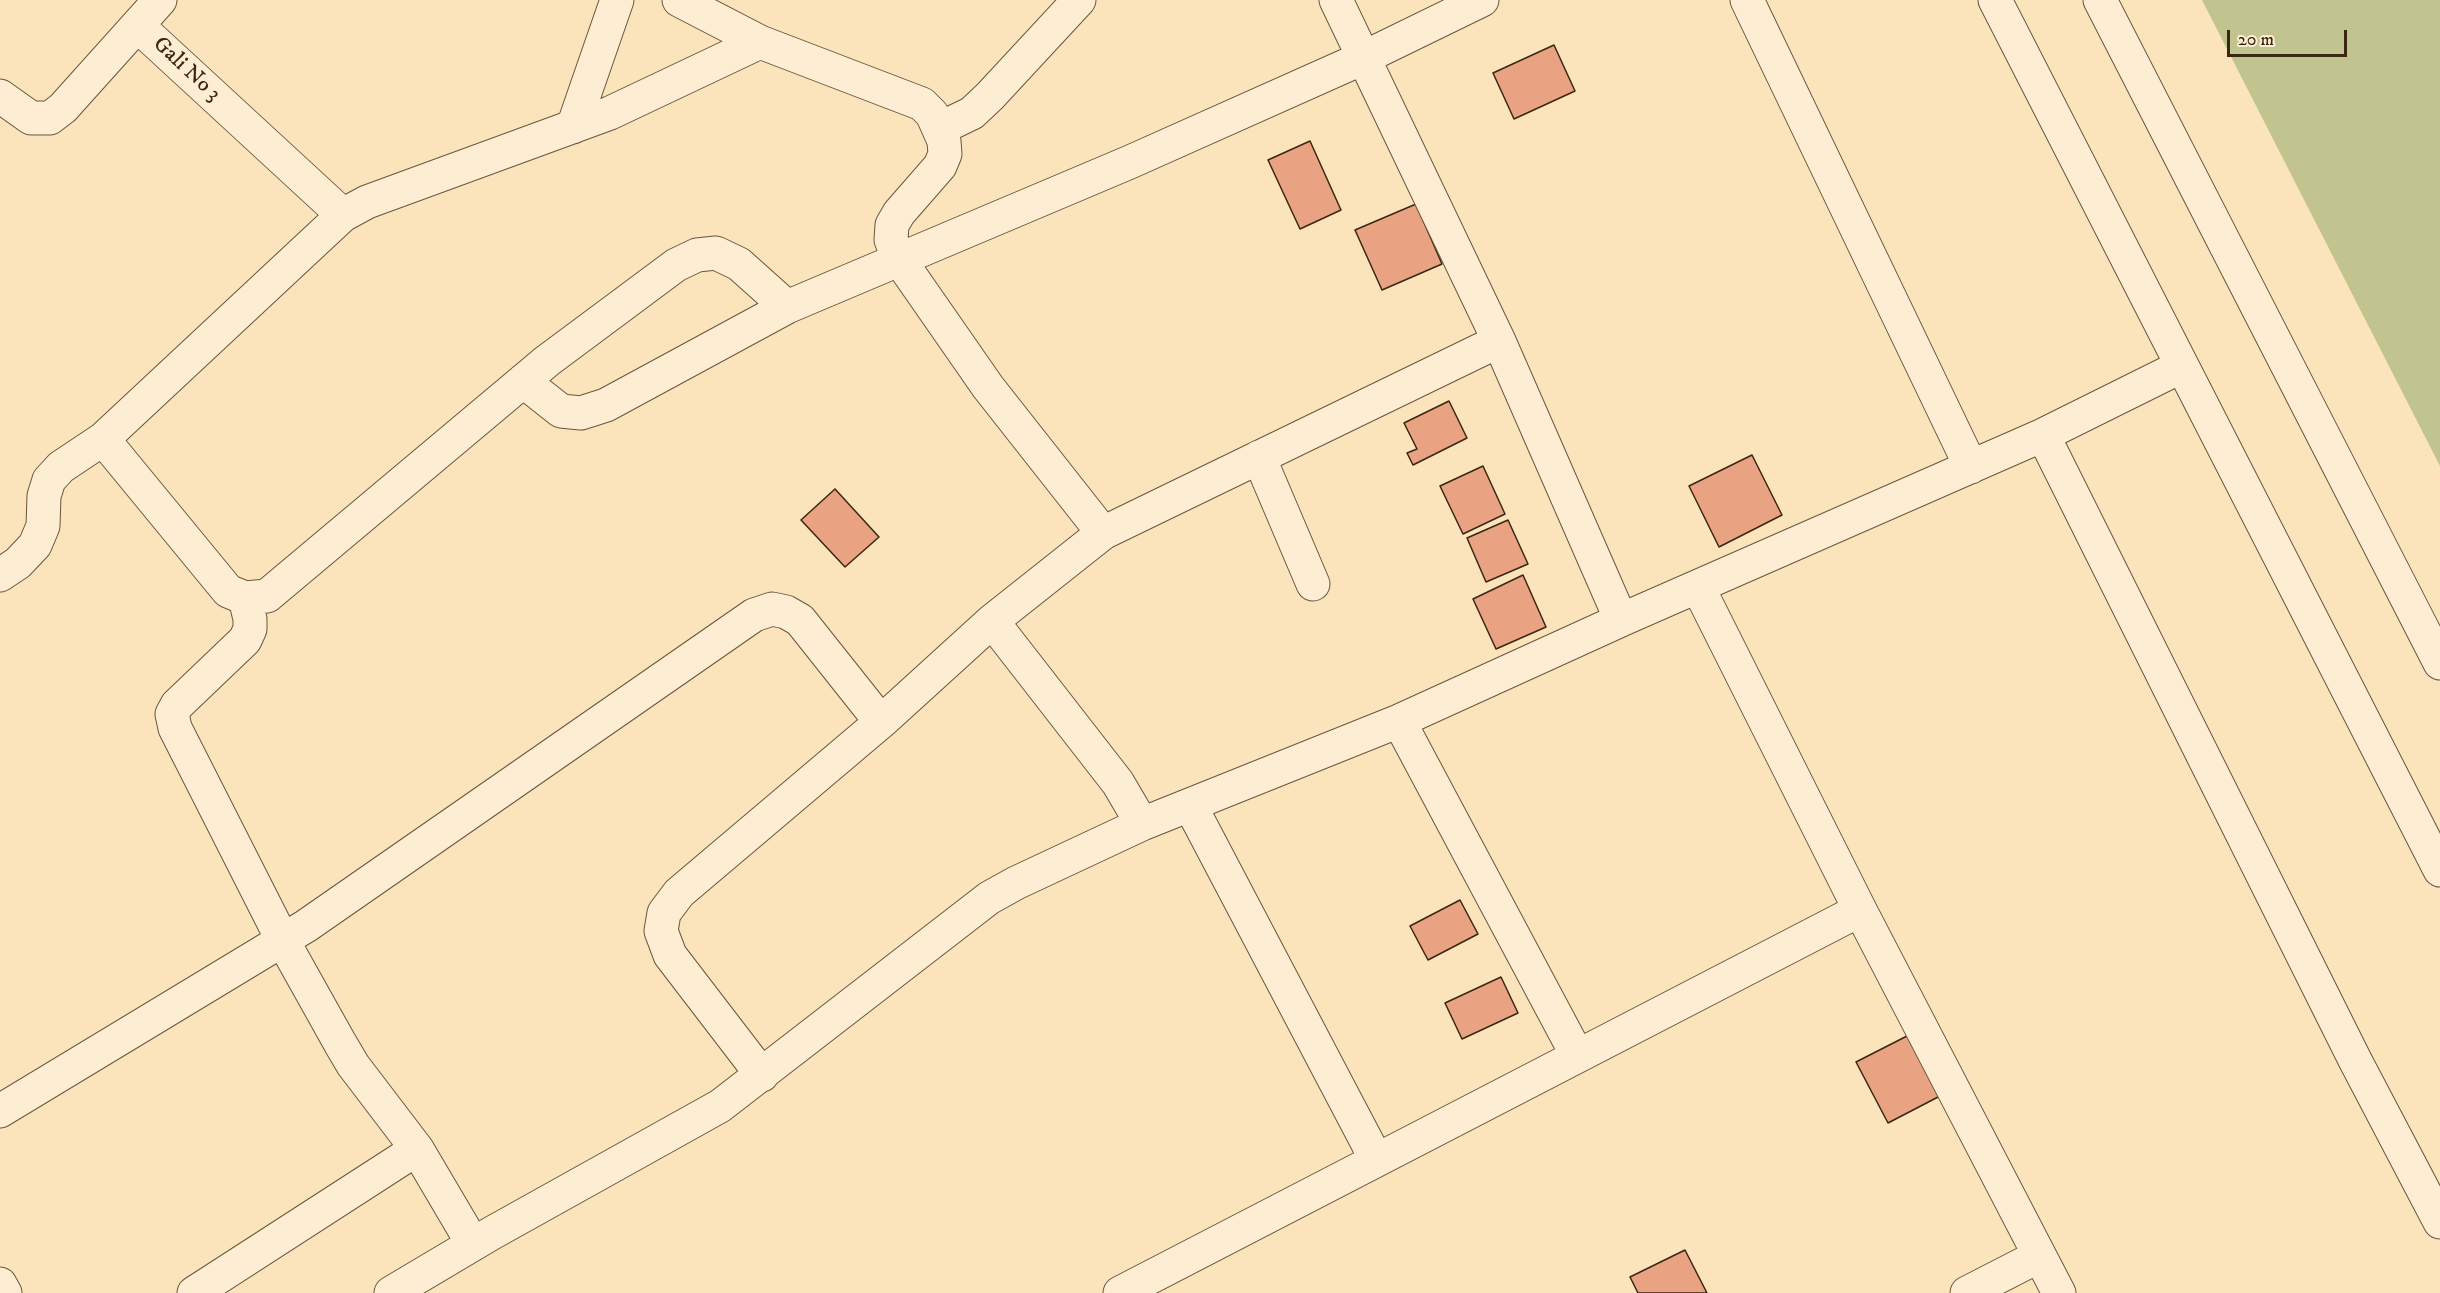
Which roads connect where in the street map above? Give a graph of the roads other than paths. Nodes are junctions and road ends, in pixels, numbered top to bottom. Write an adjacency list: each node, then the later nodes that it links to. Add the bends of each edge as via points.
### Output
1 (160, 0): 10 (street)
2 (617, 0): 14 (street)
3 (679, 0): 11 (street)
4 (1079, 0): 15 (street, via 972,113)
5 (1336, 0): 12 (street)
6 (1482, 0): 12 (street)
7 (1747, 0): 25 (street)
8 (1995, 0): 20 (street)
9 (2100, 0): 33 (street)
10 (138, 26): 13 (street, Gali No 3, via 50,118 31,118); 16 (street, Gali No 3)
11 (760, 42): 14 (street); 15 (street, via 922,104)
12 (1363, 58): 17 (street); 19 (street)
13 (0, 96)
14 (573, 127): 16 (street, via 367,202)
15 (939, 129): 17 (street, via 945,154 940,166 892,225 891,240)
16 (344, 215): 23 (street)
17 (899, 259): 18 (street); 26 (street, via 988,387)
18 (787, 306): 21 (street, via 606,405 581,413 561,411); 21 (street, via 739,264 716,253 697,255 676,265)
19 (1499, 341): 24 (street); 31 (street)
20 (2182, 366): 22 (street); 38 (street)
21 (523, 381): 30 (street, via 267,597)
22 (2043, 435): 25 (street); 46 (street)
23 (103, 439): 27 (street, via 61,467 49,480 43,526 35,545 18,563); 30 (street, via 228,591)
24 (1259, 457): 26 (street); 28 (street)
25 (1971, 467): 29 (street)
26 (1103, 533): 32 (street)
27 (0, 574)
28 (1313, 584)
29 (1698, 587): 31 (street); 39 (street)
30 (245, 598): 40 (street, via 250,629 245,640 172,714 175,728)
31 (1621, 620): 34 (street)
32 (992, 621): 35 (street); 37 (street, via 1118,783)
33 (2440, 663)
34 (1399, 721): 36 (street); 41 (street)
35 (881, 722): 40 (street, via 800,620 772,609 754,615); 42 (street, via 679,893 664,913 661,931 670,955)
36 (1190, 805): 37 (street); 45 (street)
37 (1142, 824): 42 (street, via 989,898)
38 (2440, 870)
39 (1860, 910): 41 (street); 48 (street)
40 (283, 941): 43 (street); 44 (street, via 353,1065)
41 (1577, 1055): 45 (street)
42 (762, 1075): 47 (street, via 720,1106)
43 (0, 1111)
44 (417, 1149): 47 (street); 51 (street)
45 (1376, 1159): 53 (street)
46 (2440, 1222)
47 (473, 1244): 52 (street)
48 (2039, 1256): 54 (street); 55 (street)
49 (0, 1284): 50 (street)
50 (5, 1293)
51 (194, 1293)
52 (391, 1293)
53 (1120, 1293)
54 (1967, 1293)
55 (2058, 1293)

